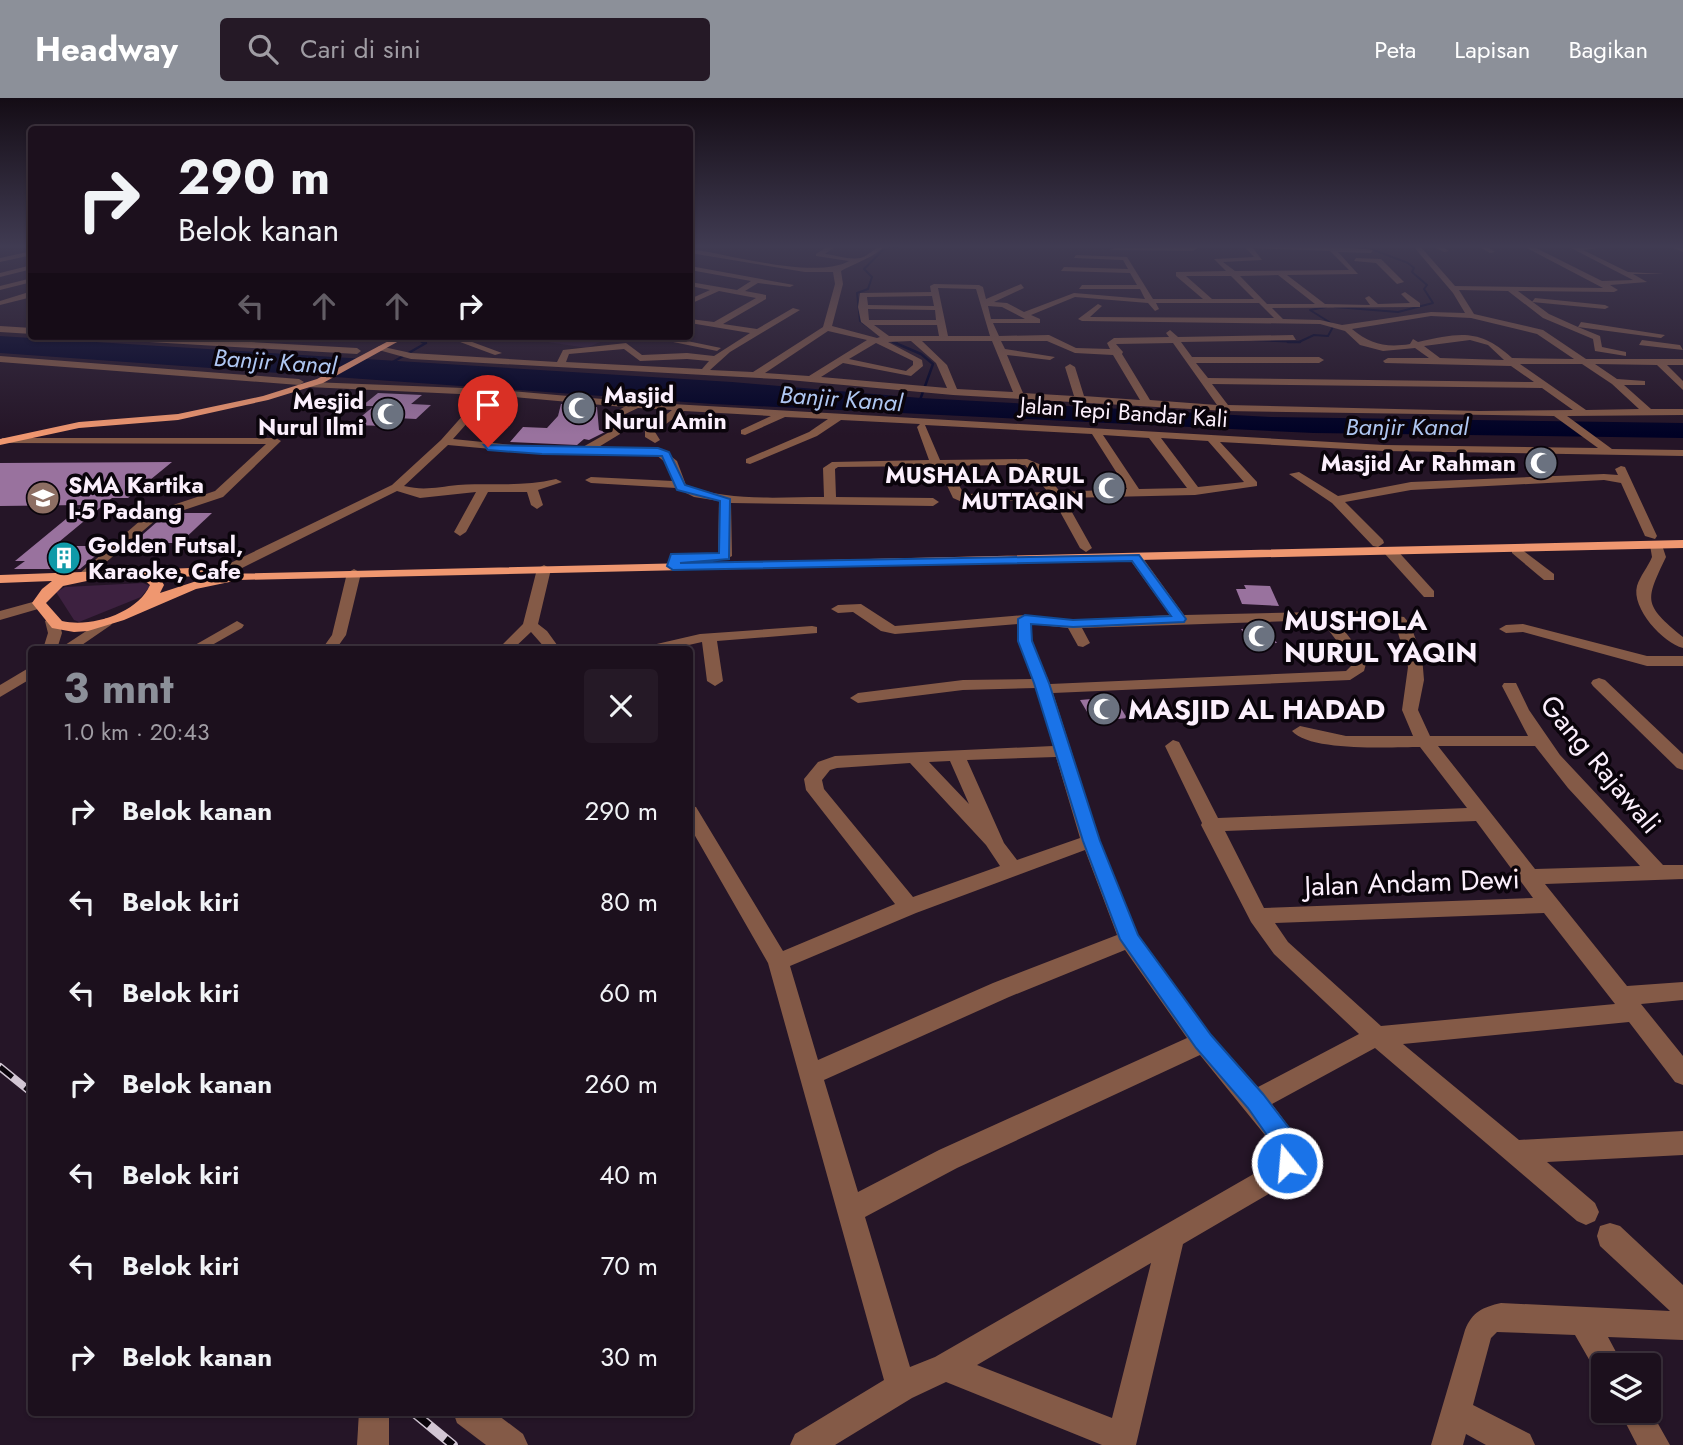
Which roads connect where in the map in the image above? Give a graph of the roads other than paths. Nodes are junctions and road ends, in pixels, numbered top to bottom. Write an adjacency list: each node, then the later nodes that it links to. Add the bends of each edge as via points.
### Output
1 (939, 308): 28 (street)
2 (731, 309): 14 (street)
3 (832, 309): 30 (street)
4 (862, 309): 25 (street)
5 (985, 309): 23 (street)
6 (1013, 309): 17 (street)
7 (1038, 309): 17 (street)
8 (1094, 309): 26 (street, via 1082,319)
9 (1154, 309): 26 (street)
10 (1269, 309): 24 (street)
11 (1466, 309): 20 (street)
12 (1535, 309): 16 (street)
13 (1566, 309): 18 (street)
14 (738, 310): 29 (street)
15 (796, 310): 35 (street)
16 (1538, 311): 18 (street); 27 (street)
17 (1025, 314): 23 (street, via 1039,323)
18 (1567, 314): 21 (street)
19 (1451, 316): 20 (street); 31 (street, via 1429,314); 34 (street, via 1460,320)
20 (1471, 316): 77 (street, via 1540,332)
21 (1609, 318)
22 (693, 321): 29 (street)
23 (988, 321): 39 (street)
24 (1281, 321): 26 (street); 31 (street)
25 (865, 322): 28 (street); 42 (street)
26 (1163, 322): 45 (street)
27 (1560, 322): 37 (street); 41 (street)
28 (940, 323): 44 (street)
29 (715, 325): 35 (street)
30 (827, 328): 42 (street); 84 (street)
31 (1344, 328): 55 (street, via 1377,350 1395,351)
32 (0, 330): 33 (street)
33 (28, 330)
34 (1461, 330): 36 (street); 38 (street, via 1440,332)
35 (759, 332): 60 (street)
36 (1475, 334)
37 (1661, 335)
38 (1448, 337): 55 (street); 76 (street, via 1490,341)
39 (995, 338): 44 (street); 62 (street); 63 (street, via 1049,338 1063,349)
40 (1293, 338): 45 (street)
41 (1597, 338): 58 (street); 64 (street, via 1598,349)
42 (883, 339): 43 (street); 70 (street); 70 (street, via 908,353 918,366 908,374)
43 (913, 339): 44 (street); 95 (street, via 944,364 951,377)
44 (944, 339)
45 (1174, 339): 63 (street, via 1117,339 1111,343); 69 (street)
46 (161, 340): 47 (street)
47 (178, 340)
48 (194, 340): 57 (street)
49 (249, 340): 57 (street)
50 (382, 340): 61 (main road)
51 (396, 340): 59 (main road)
52 (460, 340): 56 (street)
53 (477, 340): 56 (street)
54 (671, 340): 60 (street)
55 (1413, 342): 75 (street)
56 (469, 343): 65 (street)
57 (236, 345): 61 (street)
58 (1680, 348)
59 (376, 350): 80 (street); 88 (main road)
60 (727, 350): 68 (street)
61 (356, 352): 88 (main road)
62 (1003, 352): 66 (street); 81 (street)
63 (1118, 352): 100 (street)
64 (1608, 352): 72 (street); 73 (street)
65 (498, 353)
66 (1051, 357)
67 (0, 359): 87 (street, Jalan Tepi Bandar Kali)
68 (714, 359): 80 (street, via 640,358 625,346 566,352); 83 (street)
69 (1188, 359): 71 (street); 86 (street)
70 (842, 360): 85 (street)
71 (1319, 360)
72 (1619, 360): 73 (street); 77 (street)
73 (1660, 360): 78 (street); 93 (street)
74 (1388, 361): 75 (street)
75 (1438, 361): 76 (street)
76 (1510, 362): 77 (street); 91 (street)
77 (1584, 362): 89 (street)
78 (1683, 362)
79 (1041, 364): 81 (street)
80 (559, 366): 83 (street)
81 (1008, 366): 97 (street)
82 (1070, 367): 98 (street)
83 (702, 373): 84 (street)
84 (755, 375): 85 (street)
85 (811, 379): 95 (street)
86 (1205, 380): 91 (street); 103 (street)
87 (281, 382): 88 (street, Jalan Tepi Bandar Kali); 96 (street)
88 (308, 382): 94 (street, Jalan Tepi Bandar Kali); 96 (main road); 104 (main road)
89 (1615, 382): 90 (street); 105 (street)
90 (1642, 383)
91 (1547, 385): 109 (street)
92 (1671, 386): 93 (street)
93 (1683, 387)
94 (489, 392): 101 (street, Jalan Tepi Bandar Kali); 116 (street)
95 (951, 392): 97 (street)
96 (267, 393): 104 (main road)
97 (1020, 397): 98 (street)
98 (1080, 399): 100 (street)
99 (1463, 399): 110 (street)
100 (1147, 404): 103 (street)
101 (637, 405): 102 (street, Jalan Tepi Bandar Kali); 121 (street, via 614,416 616,432)
102 (683, 407): 107 (street, Jalan Tepi Bandar Kali); 119 (street, via 650,431)
103 (1225, 408): 110 (street)
104 (213, 409): 120 (main road, via 155,420 79,425)
105 (1648, 412): 106 (street); 109 (street)
106 (1683, 412)
107 (784, 413): 111 (street, Jalan Tepi Bandar Kali); 114 (street)
108 (1556, 413): 109 (street); 110 (street); 122 (street)
109 (1584, 413)
110 (1479, 414)
111 (838, 417): 112 (street, Jalan Tepi Bandar Kali); 124 (street, via 813,434)
112 (871, 418): 113 (street, via 890,426); 115 (street, Jalan Tepi Bandar Kali)
113 (922, 427): 115 (street); 125 (street)
114 (745, 432)
115 (1098, 435): 117 (street, Jalan Tepi Bandar Kali); 136 (street)
116 (445, 437): 121 (street, via 524,450); 132 (street)
117 (1155, 439): 118 (street, Jalan Tepi Bandar Kali); 135 (street)
118 (1212, 439): 122 (street, Jalan Tepi Bandar Kali); 135 (street, via 1253,484)
119 (655, 440)
120 (3, 441): 160 (street, via 276,441 219,494 153,516)
121 (582, 452): 131 (street, via 663,453 671,461)
122 (1609, 452): 123 (street, Jalan Tepi Bandar Kali); 129 (street)
123 (1683, 453)
124 (750, 461)
125 (936, 464): 137 (street, via 1031,463); 139 (street, via 831,466)
126 (1295, 474): 140 (street)
127 (948, 477): 137 (street, via 962,498)
128 (590, 480): 131 (street)
129 (1627, 480): 140 (street, via 1604,477 1423,485); 145 (street)
130 (556, 482): 133 (street)
131 (678, 485): 138 (street)
132 (396, 487): 134 (street, via 415,494); 158 (street)
133 (532, 488): 134 (street); 142 (street)
134 (484, 489): 143 (street)
135 (1195, 491): 136 (street)
136 (1136, 494): 137 (street)
137 (1057, 496): 149 (street)
138 (725, 499): 139 (street); 152 (street)
139 (830, 500): 141 (street)
140 (1336, 500): 148 (street)
141 (933, 502)
142 (537, 505)
143 (460, 532)
144 (1683, 536): 145 (main road)
145 (1653, 541): 146 (main road); 147 (main road); 180 (street, via 1659,557 1644,587 1646,605 1655,620)
146 (1683, 544)
147 (1537, 545): 148 (main road); 151 (main road)
148 (1384, 547): 150 (main road); 151 (main road); 163 (street)
149 (1086, 548): 150 (main road); 153 (main road)
150 (1277, 549): 154 (main road)
151 (1517, 550): 161 (street)
152 (725, 556): 153 (main road); 155 (main road)
153 (932, 556): 154 (main road); 155 (main road)
154 (1135, 557): 170 (street)
155 (674, 562): 156 (main road); 158 (main road)
156 (544, 569): 157 (main road); 175 (street)
157 (354, 573): 158 (main road); 184 (street, via 339,635)
158 (221, 574): 159 (main road); 165 (main road)
159 (145, 575): 160 (main road); 165 (main road, via 157,585)
160 (81, 576): 162 (main road); 164 (main road, via 50,588)
161 (1549, 577)
162 (2, 578): 164 (main road, via 28,591)
163 (1429, 594)
164 (39, 604): 168 (street); 171 (main road)
165 (142, 606): 172 (main road)
166 (838, 609): 169 (street, via 856,607 895,630)
167 (1325, 615): 170 (street); 192 (street, via 1359,660 1359,668 1350,676); 197 (street, via 1391,618 1403,624 1416,666 1408,707)
168 (0, 617)
169 (1025, 619): 173 (street); 192 (street, via 1025,641)
170 (1180, 619): 173 (street)
171 (51, 621): 172 (main road, via 80,627); 181 (street, via 55,633)
172 (106, 622): 182 (street)
173 (1073, 624): 179 (street)
174 (237, 625): 183 (street)
175 (530, 625): 185 (street); 186 (street)
176 (1506, 628): 188 (street, via 1523,628 1647,661)
177 (812, 629): 178 (street)
178 (709, 637): 187 (street); 190 (street)
179 (1083, 643)
180 (1683, 644)
181 (51, 646)
182 (70, 646)
183 (200, 646)
184 (331, 646)
185 (508, 646)
186 (551, 646)
187 (667, 646)
188 (1683, 661)
189 (28, 674): 194 (street)
190 (715, 681)
191 (1599, 683): 203 (street)
192 (1043, 686): 195 (street, via 963,685); 200 (street)
193 (1510, 686): 198 (street, Gang Rajawali)
194 (0, 692)
195 (858, 698)
196 (1300, 731): 197 (street, via 1341,743)
197 (1425, 741): 198 (street); 204 (street)
198 (1539, 741): 211 (street, Gang Rajawali)
199 (1173, 746): 206 (street)
200 (1063, 751): 201 (street); 207 (street)
201 (956, 755): 202 (street); 208 (street)
202 (914, 757): 208 (street); 214 (street, via 835,762 817,772 813,785)
203 (1683, 764)
204 (1480, 814): 206 (street); 212 (street)
205 (693, 817): 217 (street)
206 (1210, 825): 215 (street)
207 (1091, 841): 209 (street); 216 (street)
208 (996, 846): 209 (street)
209 (1012, 868): 214 (street)
210 (1683, 872): 211 (street, Jalan Andam Dewi)
211 (1658, 873): 212 (street, Jalan Andam Dewi)
212 (1530, 877): 213 (street, Jalan Andam Dewi)
213 (1549, 905): 215 (street, Jalan Andam Dewi); 219 (street)
214 (909, 907): 217 (street)
215 (1258, 916): 220 (street, via 1281,948)
216 (1129, 939): 221 (street); 222 (street)
217 (778, 962): 222 (street)
218 (1683, 991): 219 (street)
219 (1629, 1004): 220 (street); 223 (street)
220 (1377, 1036): 224 (street); 226 (street)
221 (1203, 1042): 224 (street); 227 (street, via 948,1159)
222 (812, 1074): 227 (street)
223 (1683, 1074)
224 (1255, 1101): 230 (street, via 1284,1141 1287,1163 1280,1173)
225 (1683, 1143): 226 (street)
226 (1515, 1152): 228 (street)
227 (851, 1210): 236 (street)
228 (1586, 1212)
229 (1610, 1236): 231 (street)
230 (1171, 1237): 235 (street); 235 (street, via 1123,1438)
231 (1683, 1304)
232 (1582, 1319): 233 (street); 234 (street); 237 (street, via 1489,1320 1479,1330)
233 (1683, 1326)
234 (1601, 1353)
235 (945, 1367): 236 (street)
236 (901, 1387): 243 (street)
237 (1456, 1413): 244 (street); 245 (street)
238 (374, 1416): 241 (street)
239 (473, 1416): 242 (street)
240 (1641, 1423): 246 (street)
241 (373, 1445)
242 (512, 1445)
243 (806, 1445)
244 (1447, 1445)
245 (1519, 1445)
246 (1654, 1445)

